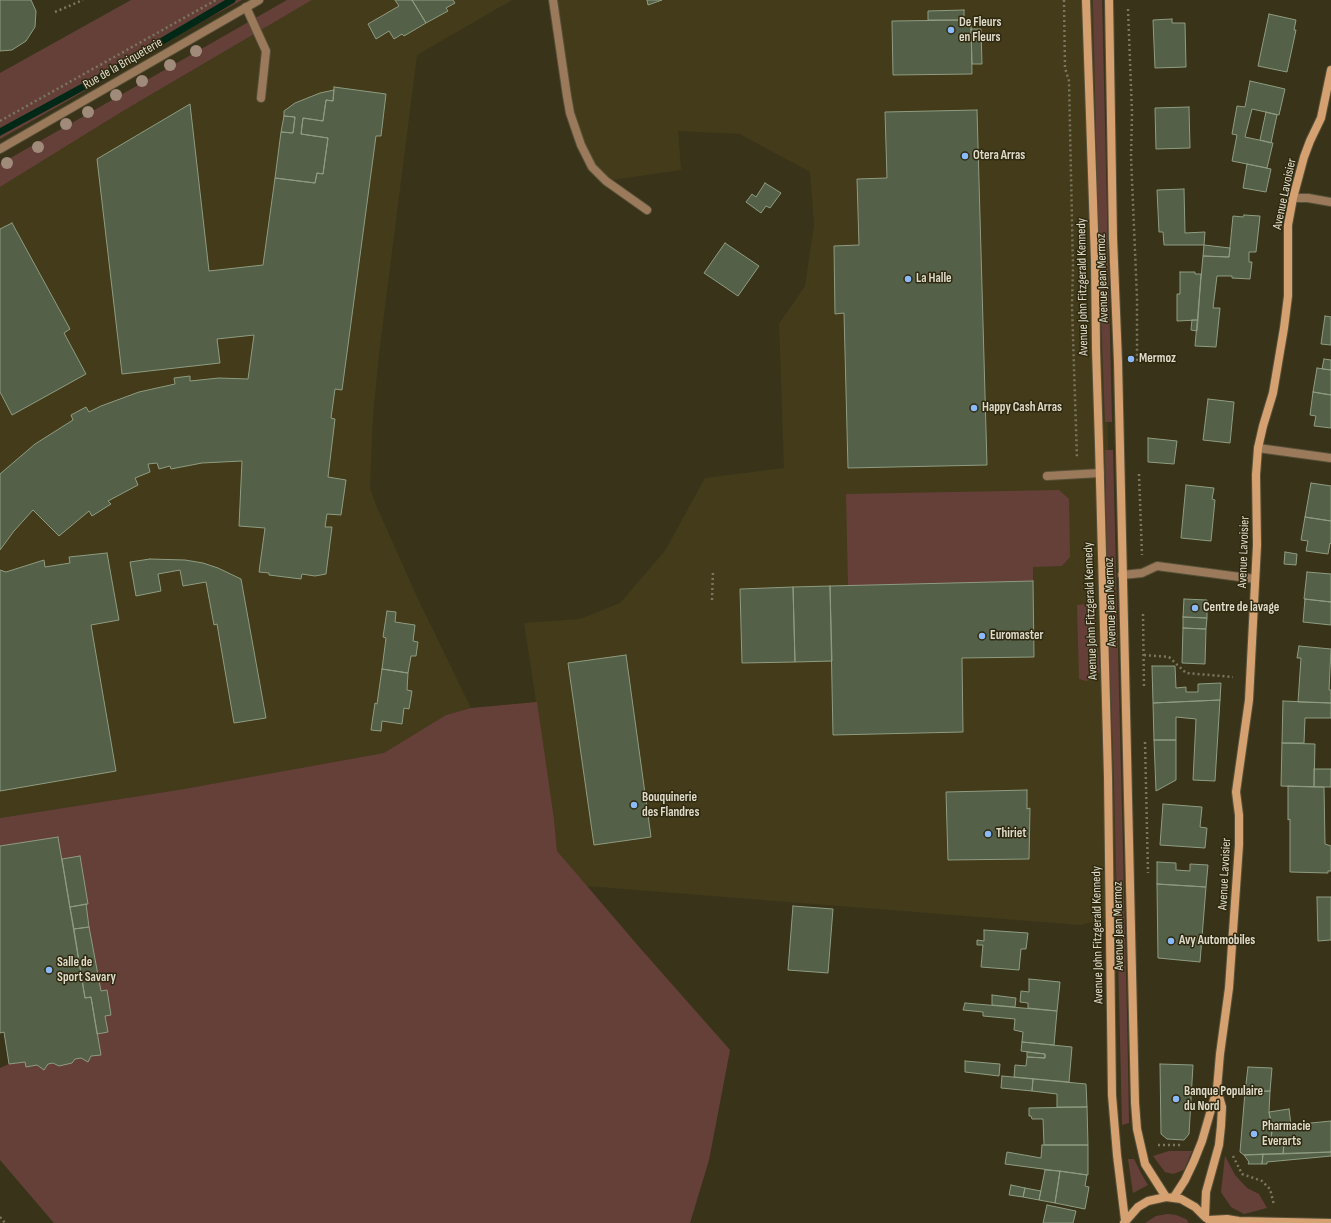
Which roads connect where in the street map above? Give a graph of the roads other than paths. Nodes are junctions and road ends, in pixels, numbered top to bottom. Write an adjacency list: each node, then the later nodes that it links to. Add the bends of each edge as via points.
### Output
1 (259, 0): 5 (street, Rue de la Briqueterie)
2 (553, 0): 11 (street, via 570,113 581,145 592,167 606,181)
3 (1086, 0): 14 (main road, Avenue John Fitzgerald Kennedy)
4 (1109, 0): 16 (main road, Avenue Jean Mermoz)
5 (246, 7): 7 (street, via 266,51); 8 (street, Rue de la Briqueterie)
6 (1331, 70): 9 (main road, Avenue Lavoisier, via 1321,118 1304,157)
7 (261, 98)
8 (0, 149)
9 (1293, 198): 10 (street); 12 (main road, Avenue Lavoisier, via 1288,225 1288,296 1284,328 1273,393)
10 (1331, 202)
11 (647, 210)
12 (1258, 448): 13 (street); 17 (main road, Avenue Lavoisier)
13 (1331, 458)
14 (1100, 474): 15 (street); 21 (main road, Avenue John Fitzgerald Kennedy, via 1108,777 1112,1095 1116,1155)
15 (1047, 476)
16 (1122, 575): 17 (street, via 1142,573 1157,566); 19 (main road, Avenue Jean Mermoz, via 1137,1129 1146,1164)
17 (1255, 579): 18 (main road, Avenue Lavoisier, via 1249,700 1236,792 1240,845 1229,988)
18 (1217, 1089): 19 (main road, via 1194,1161 1185,1180); 20 (main road, via 1222,1107 1221,1126 1206,1192)
19 (1170, 1197): 20 (main road, via 1181,1199 1195,1207); 21 (main road, via 1148,1201 1138,1207)
20 (1208, 1220): 22 (main road)
21 (1125, 1222)
22 (1278, 1222): 23 (main road)
23 (1331, 1223)

